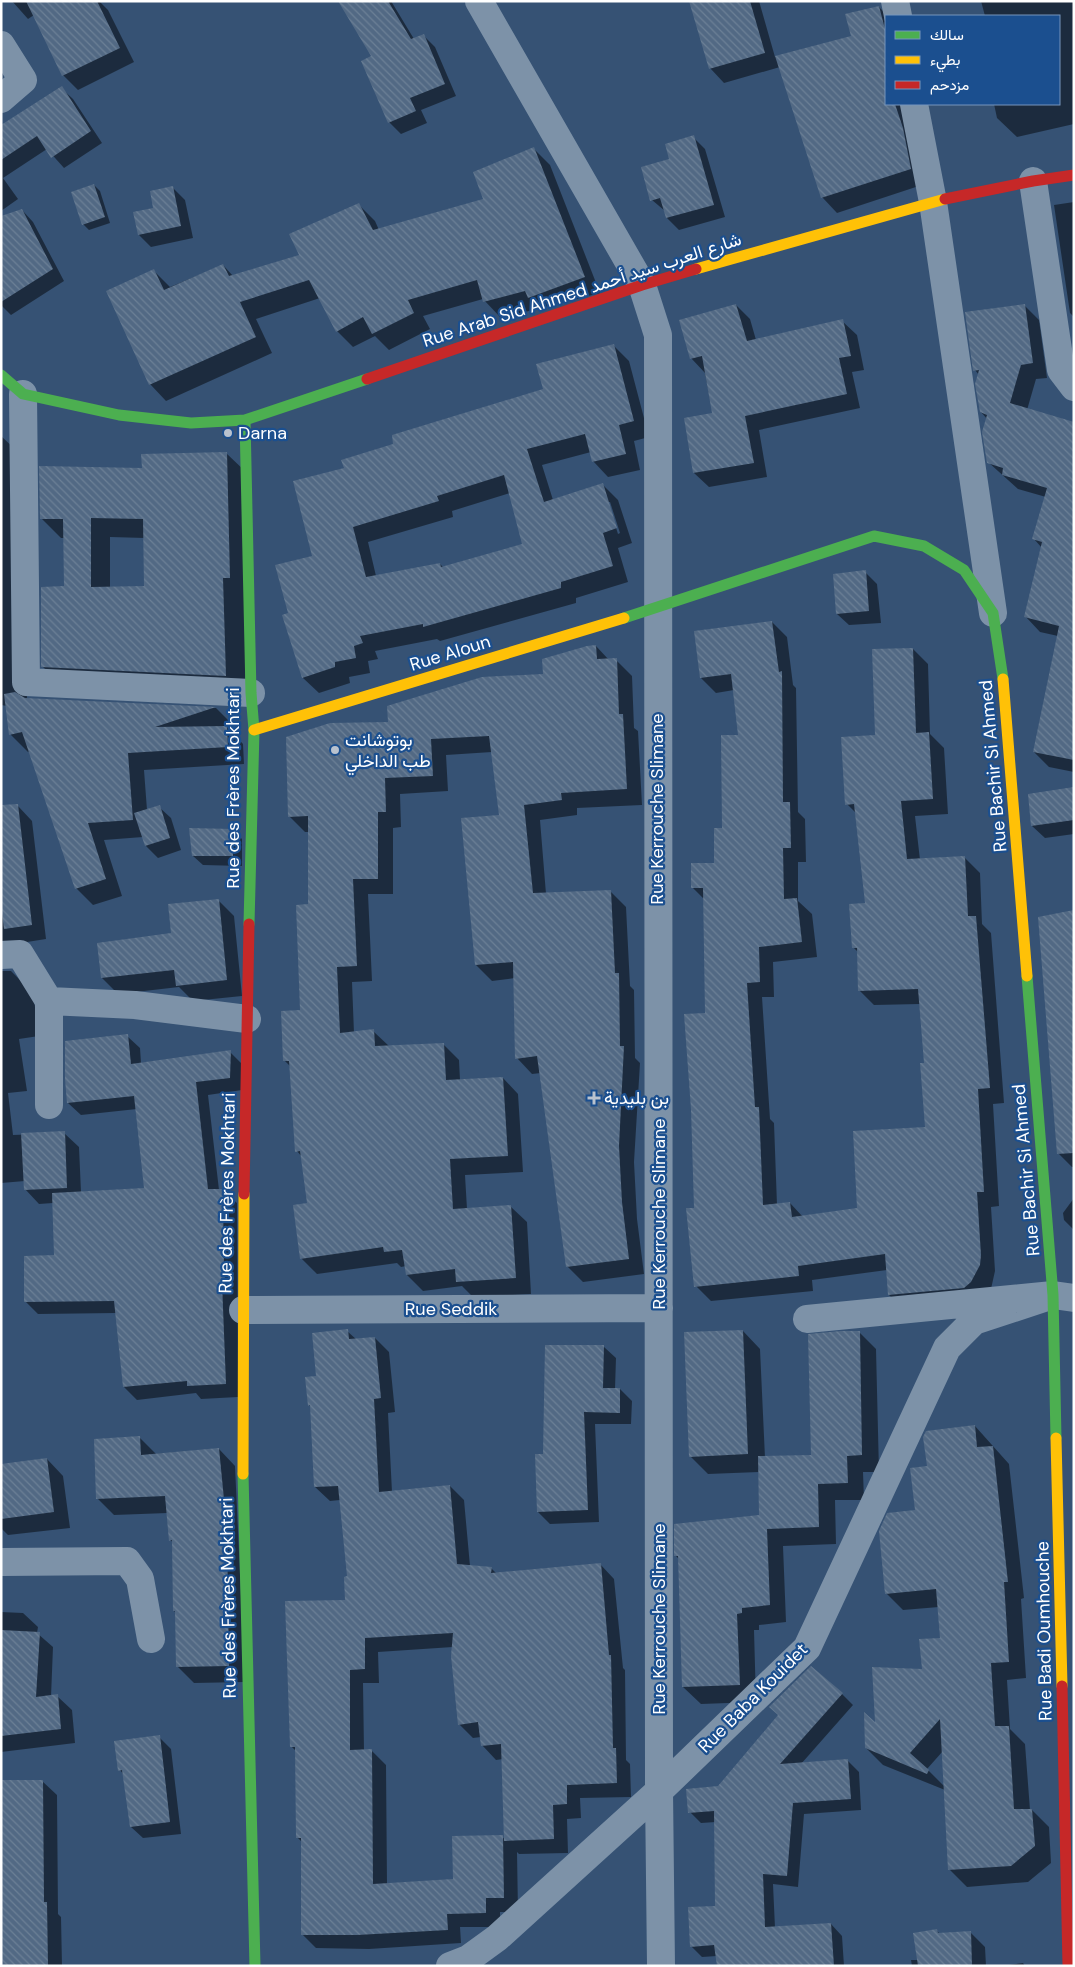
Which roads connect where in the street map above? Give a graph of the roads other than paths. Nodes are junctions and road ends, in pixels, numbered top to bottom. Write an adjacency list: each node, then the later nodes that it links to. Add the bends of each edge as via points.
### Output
1 (479, 1): 10 (street, Rue Kerrouche Slimane)
2 (896, 1): 3 (street)
3 (898, 15)
4 (1, 45): 5 (street, via 23,80)
5 (1, 99)
6 (914, 105): 9 (street)
7 (1074, 175): 8 (street, Rue Arab Sid Ahmed شارع العرب سيد أحمد)
8 (1033, 180): 9 (street, Rue Arab Sid Ahmed شارع العرب سيد أحمد); 12 (street, via 1061,370)
9 (933, 202): 10 (street, Rue Arab Sid Ahmed شارع العرب سيد أحمد); 16 (street)
10 (642, 285): 14 (street, Rue Arab Sid Ahmed شارع العرب سيد أحمد); 15 (street, Rue Kerrouche Slimane, via 658,335)
11 (1, 375): 13 (street)
12 (1074, 387)
13 (12, 393): 14 (street, Rue Arab Sid Ahmed شارع العرب سيد أحمد, via 119,416 191,423); 17 (street, via 26,682)
14 (245, 420): 17 (street, Rue des Frères Mokhtari)
15 (657, 608): 16 (street, Rue Bachir Si Ahmed, via 874,536 924,546 964,570); 18 (street, Rue Aloun); 24 (street, Rue Kerrouche Slimane)
16 (993, 613): 23 (street, Rue Bachir Si Ahmed, via 1003,676)
17 (251, 693): 18 (street, Rue des Frères Mokhtari)
18 (254, 730): 21 (street, Rue des Frères Mokhtari)
19 (1, 955): 20 (street, via 20,954)
20 (49, 1001): 21 (street, via 135,1005); 22 (street)
21 (247, 1019): 25 (street, Rue des Frères Mokhtari)
22 (49, 1105)
23 (1064, 1296): 26 (street); 29 (street, Rue Baba Kouidet, via 974,1321 947,1348 807,1648); 30 (street, Rue Badi Oumhouche)
24 (659, 1308): 25 (street, Rue Seddik); 29 (street, Rue Kerrouche Slimane)
25 (243, 1310): 31 (street, Rue des Frères Mokhtari, via 243,1508)
26 (806, 1319)
27 (1, 1562): 28 (street, via 127,1561 140,1579)
28 (151, 1639)
29 (659, 1791): 32 (street, Rue Baba Kouidet, via 497,1938 468,1959); 33 (street, Rue Kerrouche Slimane)
30 (1070, 1830): 34 (street, Rue Badi Oumhouche)
31 (255, 1966)
32 (450, 1966)
33 (661, 1966)
34 (1068, 1966)

